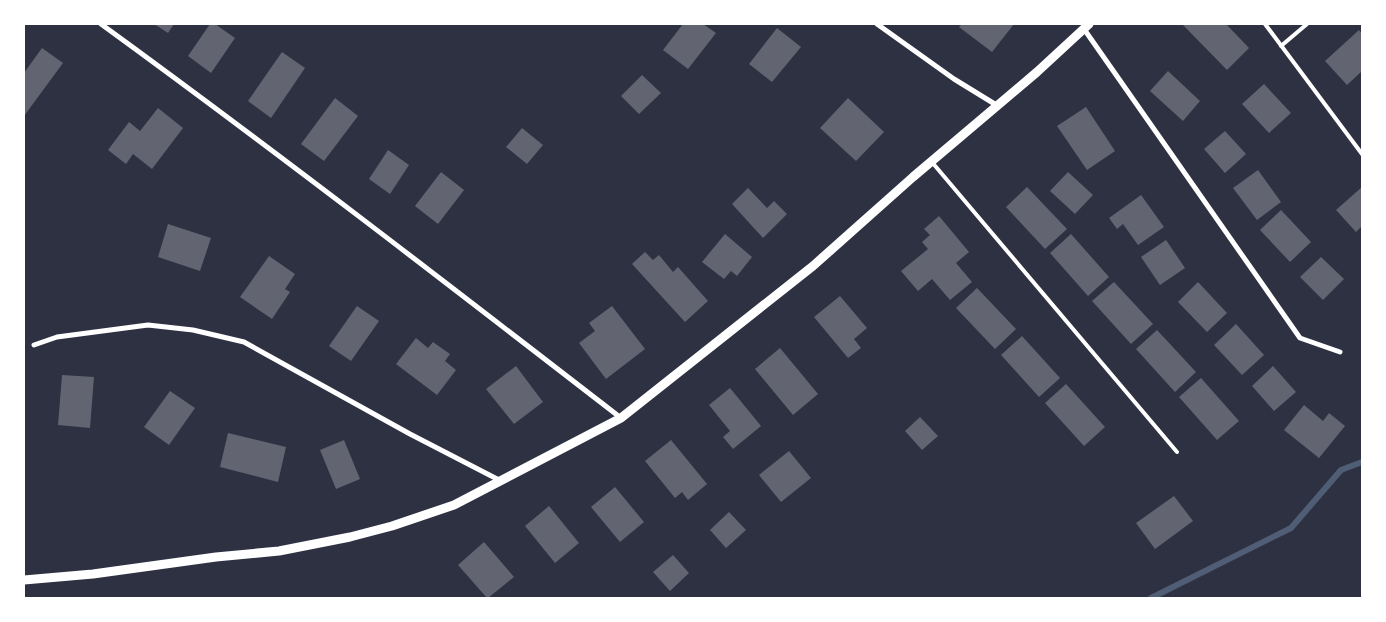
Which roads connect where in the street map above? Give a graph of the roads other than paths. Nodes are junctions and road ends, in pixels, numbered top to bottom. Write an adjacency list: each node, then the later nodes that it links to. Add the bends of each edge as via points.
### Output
1 (101, 24): 12 (street, via 420,262)
2 (877, 24): 7 (street)
3 (1265, 24): 6 (lane)
4 (1307, 24): 6 (lane)
5 (1086, 26): 7 (street); 11 (street, via 1300,338)
6 (1281, 46): 8 (lane)
7 (998, 106): 9 (street)
8 (1362, 154)
9 (931, 161): 12 (street, via 813,266); 13 (lane)
10 (34, 345): 14 (street, via 57,337 148,325 193,330 244,342)
11 (1340, 352)
12 (621, 418): 14 (street)
13 (1176, 452)
14 (502, 481): 15 (street, via 454,505 350,537 279,551)
15 (24, 580)

